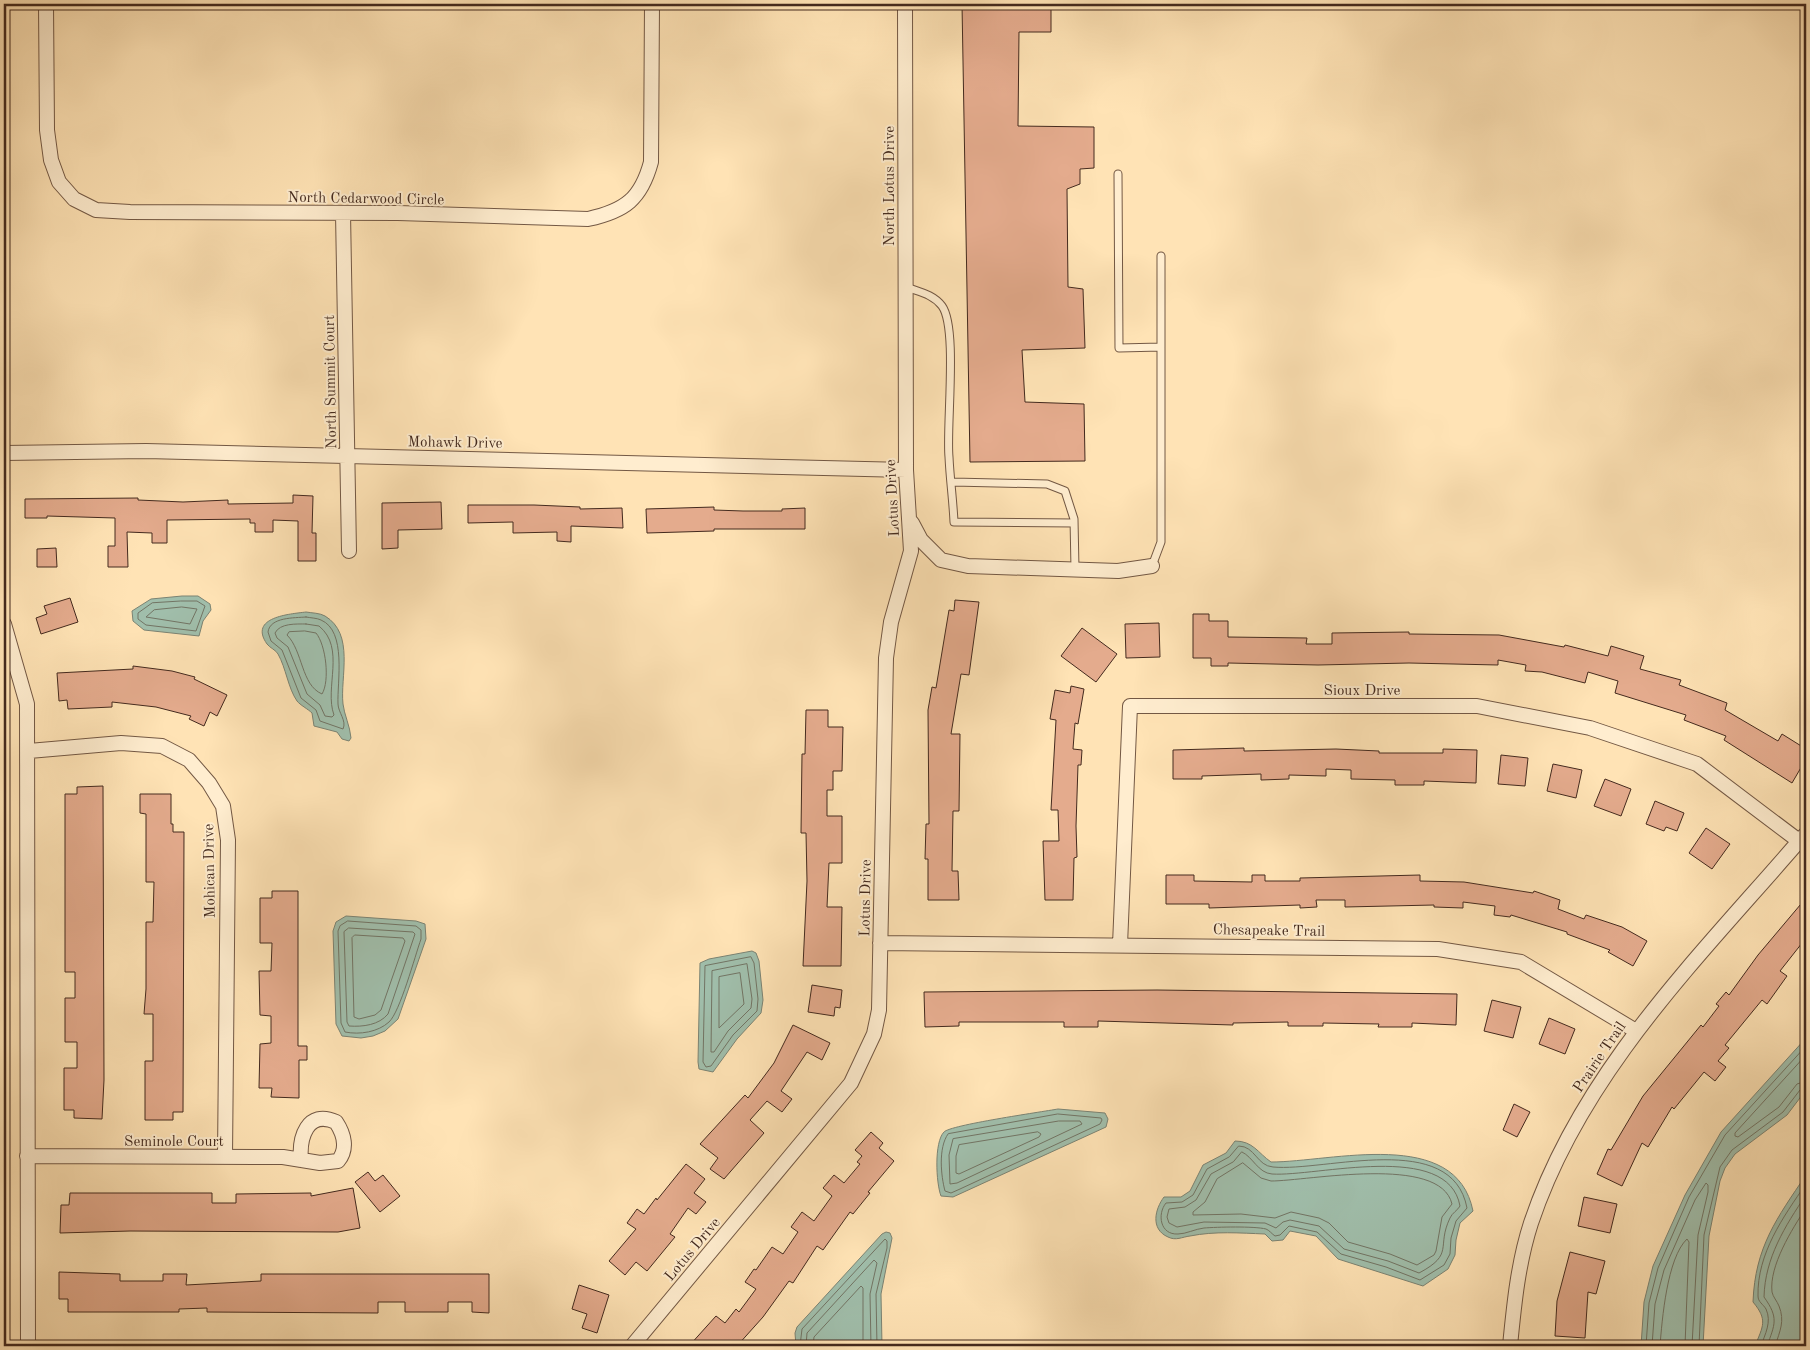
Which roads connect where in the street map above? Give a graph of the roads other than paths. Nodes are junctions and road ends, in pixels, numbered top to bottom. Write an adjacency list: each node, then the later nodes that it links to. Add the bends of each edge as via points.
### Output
1 (46, 4): 5 (street, North Cedarwood Circle, via 51,160 59,182 74,199 96,210 130,212)
2 (652, 4): 5 (street, North Cedarwood Circle, via 652,162 646,184 632,202 611,214 588,219)
3 (905, 4): 7 (street, North Lotus Drive)
4 (1118, 174): 8 (lane, via 1119,348)
5 (343, 213): 11 (street, North Summit Court)
6 (1161, 256): 8 (lane)
7 (906, 288): 9 (street, North Lotus Drive); 13 (lane, via 931,295 943,307 950,352 949,457)
8 (1161, 347): 17 (lane, via 1161,542)
9 (906, 369): 12 (street, Lotus Drive)
10 (4, 453): 11 (street, Mohawk Drive, via 146,451)
11 (347, 456): 12 (street, Mohawk Drive); 16 (street, North Summit Court)
12 (906, 470): 14 (street, Lotus Drive)
13 (953, 482): 15 (lane, via 1048,484 1066,491); 15 (lane, via 954,522)
14 (910, 520): 18 (street, via 921,540 941,560 968,566); 22 (street, Lotus Drive, via 911,551 891,622 886,658)
15 (1074, 524): 18 (lane)
16 (349, 551)
17 (1152, 566): 18 (street, via 1118,571)
18 (1075, 569)
19 (4, 624): 20 (street, via 28,704)
20 (29, 751): 25 (street); 26 (street, Mohican Drive, via 121,743 162,746 189,760 223,806 228,840)
21 (1802, 837): 23 (street, Sioux Drive, via 1697,764 1590,728 1477,706 1130,706); 24 (street, Prairie Trail)
22 (880, 943): 23 (street, Chesapeake Trail); 29 (street, Lotus Drive, via 879,1010 874,1034 851,1083)
23 (1120, 945): 24 (street, Chesapeake Trail, via 1438,949 1521,962)
24 (1636, 1031): 30 (street, Prairie Trail, via 1586,1104 1553,1169 1531,1224 1515,1292)
25 (27, 1156): 26 (street, Seminole Court); 28 (street)
26 (225, 1157): 27 (street, Seminole Court)
27 (301, 1160): 27 (street, Seminole Court, via 338,1161 345,1146 336,1122 327,1118 314,1121 306,1128 300,1149)
28 (28, 1346)
29 (632, 1346)
30 (1510, 1346)

